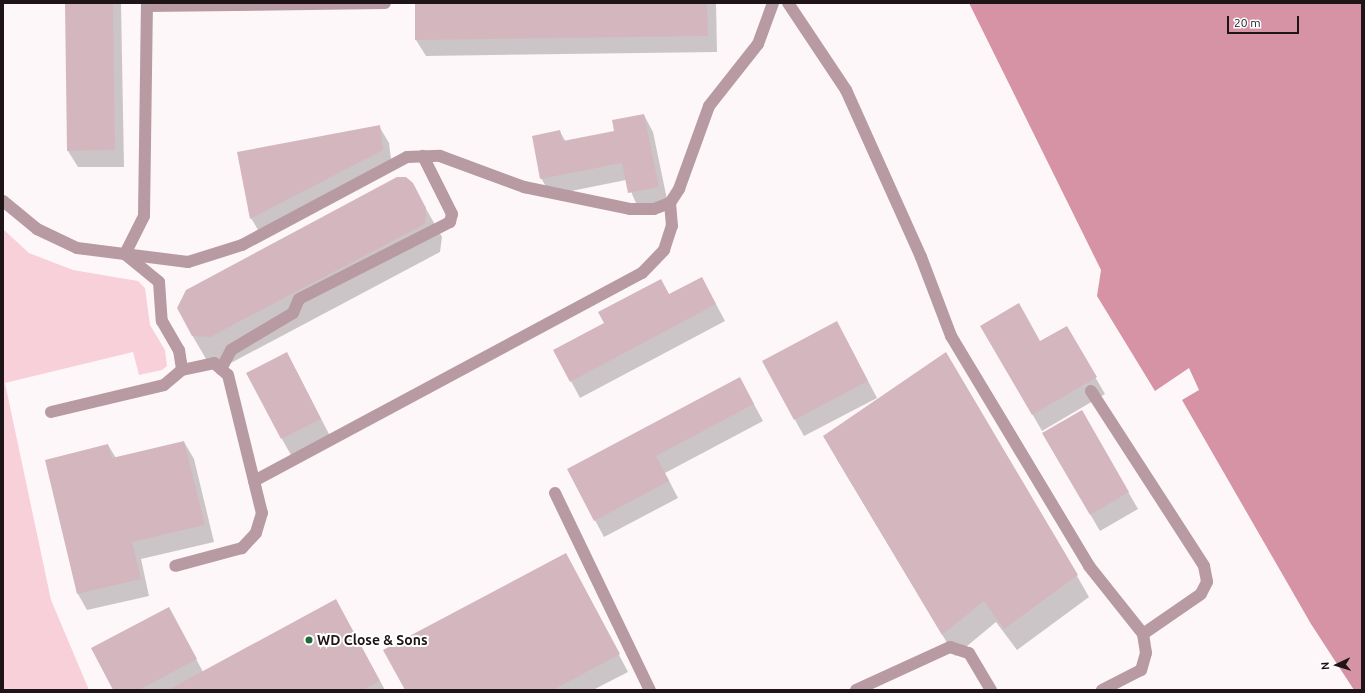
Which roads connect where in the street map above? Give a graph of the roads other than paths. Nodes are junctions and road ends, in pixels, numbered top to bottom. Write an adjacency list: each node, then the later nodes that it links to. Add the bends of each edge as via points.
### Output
1 (385, 3): 4 (street)
2 (773, 3): 7 (street, via 758,44 709,106 679,189)
3 (788, 3): 16 (street, via 846,90 918,250 951,336 1085,560)
4 (147, 5): 8 (street, via 144,216)
5 (423, 156): 7 (street, via 440,156 524,187 630,209 654,209); 8 (street, via 407,157 242,245 188,262); 9 (street, via 452,214 450,222 299,299 294,313 231,350)
6 (3, 201): 8 (street, via 37,229 77,248)
7 (670, 202): 13 (street, via 672,226 664,250 642,274)
8 (125, 254): 10 (street, via 159,282 162,322 179,350)
9 (221, 369): 10 (street, via 214,363); 13 (street, via 228,375)
10 (182, 370): 12 (street, via 164,384)
11 (1091, 390): 16 (street, via 1204,566 1207,582 1201,594)
12 (51, 412)
13 (254, 481): 15 (street, via 262,513 256,533 242,548)
14 (555, 494): 17 (street)
15 (175, 566)
16 (1143, 634): 20 (street, via 1146,653 1141,670)
17 (650, 690)
18 (856, 690): 19 (street, via 950,647 969,653)
19 (990, 690)
20 (1102, 690)

